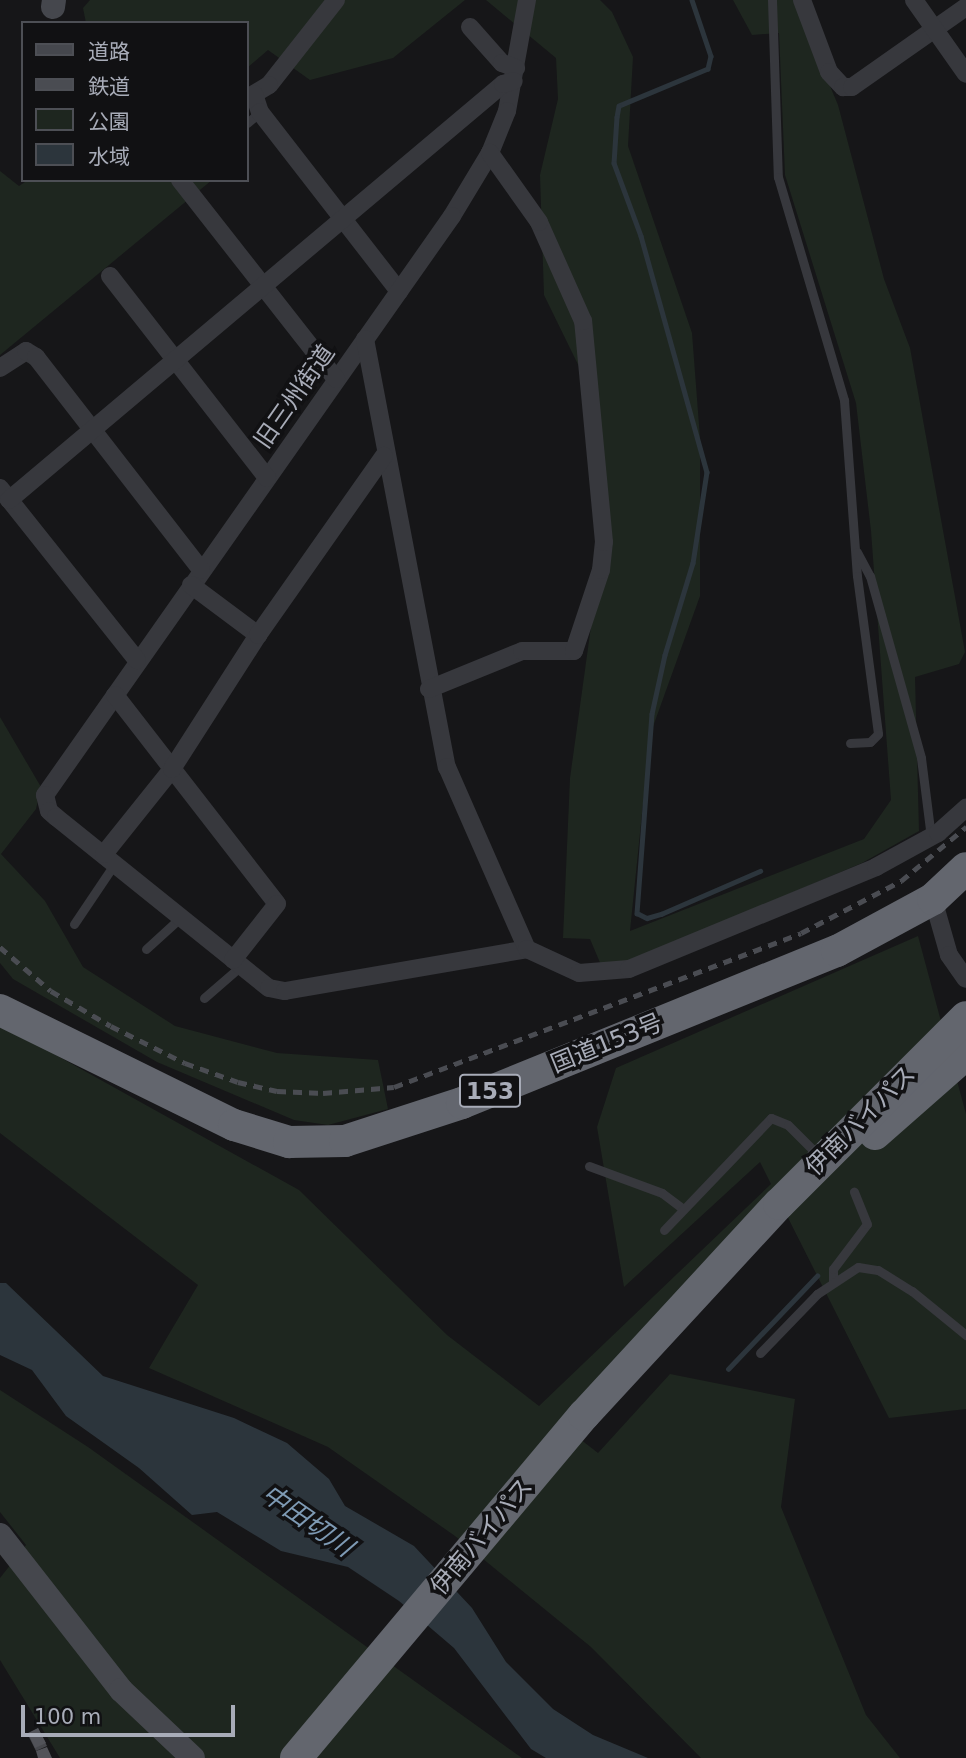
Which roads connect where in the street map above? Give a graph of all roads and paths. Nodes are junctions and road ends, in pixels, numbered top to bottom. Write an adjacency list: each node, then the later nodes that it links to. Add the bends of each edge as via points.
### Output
1 (336, 0): 11 (street, via 269,85 254,94)
2 (527, 0): 9 (street, 旧三州街道)
3 (772, 0): 26 (lane, via 778,177 844,400)
4 (802, 0): 8 (street, via 829,72 843,87 852,87)
5 (914, 0): 8 (street)
6 (966, 7): 8 (street)
7 (470, 27): 9 (street)
8 (934, 29): 10 (street)
9 (515, 74): 12 (street, 旧三州街道); 14 (street)
10 (966, 74)
11 (253, 117): 14 (street)
12 (490, 152): 17 (street, 旧三州街道); 30 (street, via 539,222 583,321 604,542 601,570 574,651 522,651)
13 (182, 182): 16 (street)
14 (341, 219): 16 (street); 17 (street)
15 (110, 276): 19 (street)
16 (262, 285): 19 (street); 21 (street)
17 (399, 291): 18 (street, 旧三州街道)
18 (365, 340): 21 (street, 旧三州街道); 23 (street)
19 (177, 359): 22 (street); 24 (street)
20 (0, 368): 22 (street, via 26,351)
21 (336, 379): 24 (street, 旧三州街道)
22 (91, 429): 25 (street); 27 (street)
23 (384, 456): 28 (street); 30 (street)
24 (267, 478): 27 (street, 旧三州街道)
25 (3, 499): 29 (street)
26 (856, 551): 32 (lane, via 878,734 870,742); 35 (lane, via 870,576 921,758)
27 (196, 578): 28 (street); 29 (street, 旧三州街道)
28 (258, 635): 33 (street)
29 (137, 660): 31 (street, 旧三州街道)
30 (429, 689): 41 (street, via 447,767)
31 (116, 695): 33 (street); 36 (street, 旧三州街道, via 45,795 49,811)
32 (850, 743)
33 (172, 769): 36 (street); 43 (street, via 277,904)
34 (966, 808): 35 (street)
35 (931, 837): 41 (street, via 876,867 629,970 579,972)
36 (110, 859): 39 (street); 40 (lane)
37 (966, 868): 38 (highway, 国道153号 / 153)
38 (933, 900): 44 (street); 46 (highway, 国道153号 / 153, via 837,951 462,1103 400,1126 316,1144 262,1136 234,1125)
39 (181, 917): 42 (lane); 43 (street)
40 (74, 924)
41 (527, 948): 43 (street, via 285,991 269,988)
42 (146, 949)
43 (237, 963): 45 (lane)
44 (963, 971)
45 (204, 998)
46 (0, 1010)
47 (966, 1017): 55 (highway, 伊南バイパス, via 779,1204)
48 (966, 1054): 55 (highway, 伊南バイパス)
49 (816, 1153): 52 (lane, via 788,1125 771,1118)
50 (589, 1166): 52 (lane, via 662,1193)
51 (854, 1192): 54 (lane, via 867,1224 834,1269)
52 (683, 1209): 53 (lane)
53 (664, 1230)
54 (832, 1282): 56 (lane, via 858,1267 878,1270); 57 (lane)
55 (674, 1320): 60 (highway, 伊南バイパス, via 584,1415)
56 (966, 1335)
57 (760, 1353)
58 (0, 1535): 59 (street, via 121,1690)
59 (193, 1758)
60 (296, 1758)

